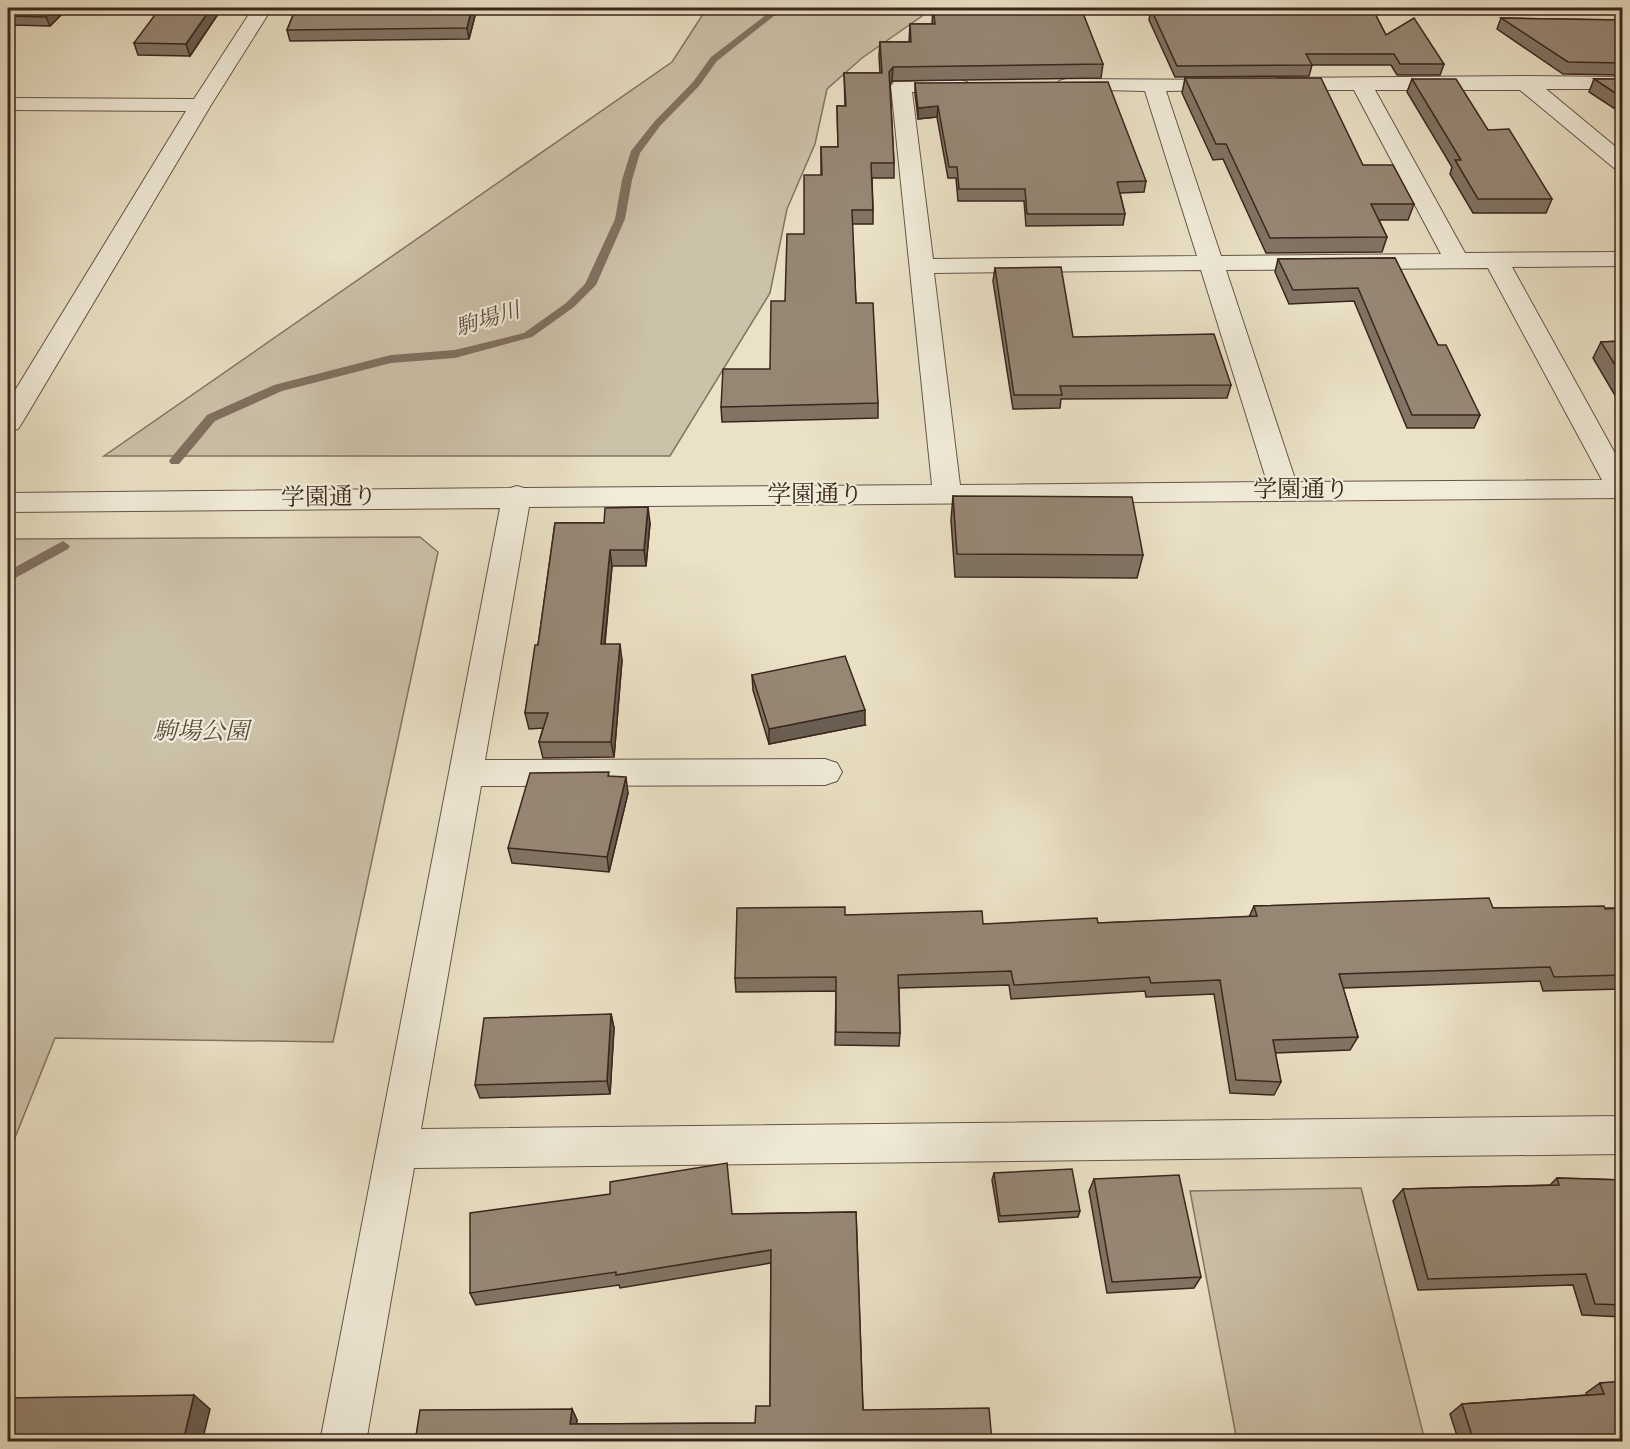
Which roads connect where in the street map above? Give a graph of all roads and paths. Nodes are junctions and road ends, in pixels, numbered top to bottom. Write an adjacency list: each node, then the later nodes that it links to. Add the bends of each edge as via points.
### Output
1 (262, 8): 9 (street)
2 (1524, 82): 3 (street); 4 (street); 10 (street)
3 (1361, 83): 6 (street); 13 (street)
4 (1623, 83)
5 (1051, 85): 6 (street)
6 (1154, 85): 14 (street)
7 (982, 86): 15 (street, via 901,86)
8 (8, 104): 9 (street)
9 (200, 105): 16 (street)
10 (1623, 163)
11 (1623, 259): 12 (street)
12 (1496, 260): 13 (street); 17 (street)
13 (1456, 261): 14 (street)
14 (1213, 263): 15 (street); 18 (street)
15 (921, 266): 19 (street)
16 (8, 423)
17 (1622, 489): 18 (street, 学園通り)
18 (1284, 490): 19 (street, 学園通り)
19 (947, 494): 20 (street, 学園通り)
20 (517, 496): 21 (street, 学園通り); 23 (street)
21 (8, 502)
22 (825, 772): 23 (street)
23 (467, 773): 25 (street)
24 (1623, 1135): 25 (street)
25 (397, 1149): 26 (street)
26 (343, 1442)

